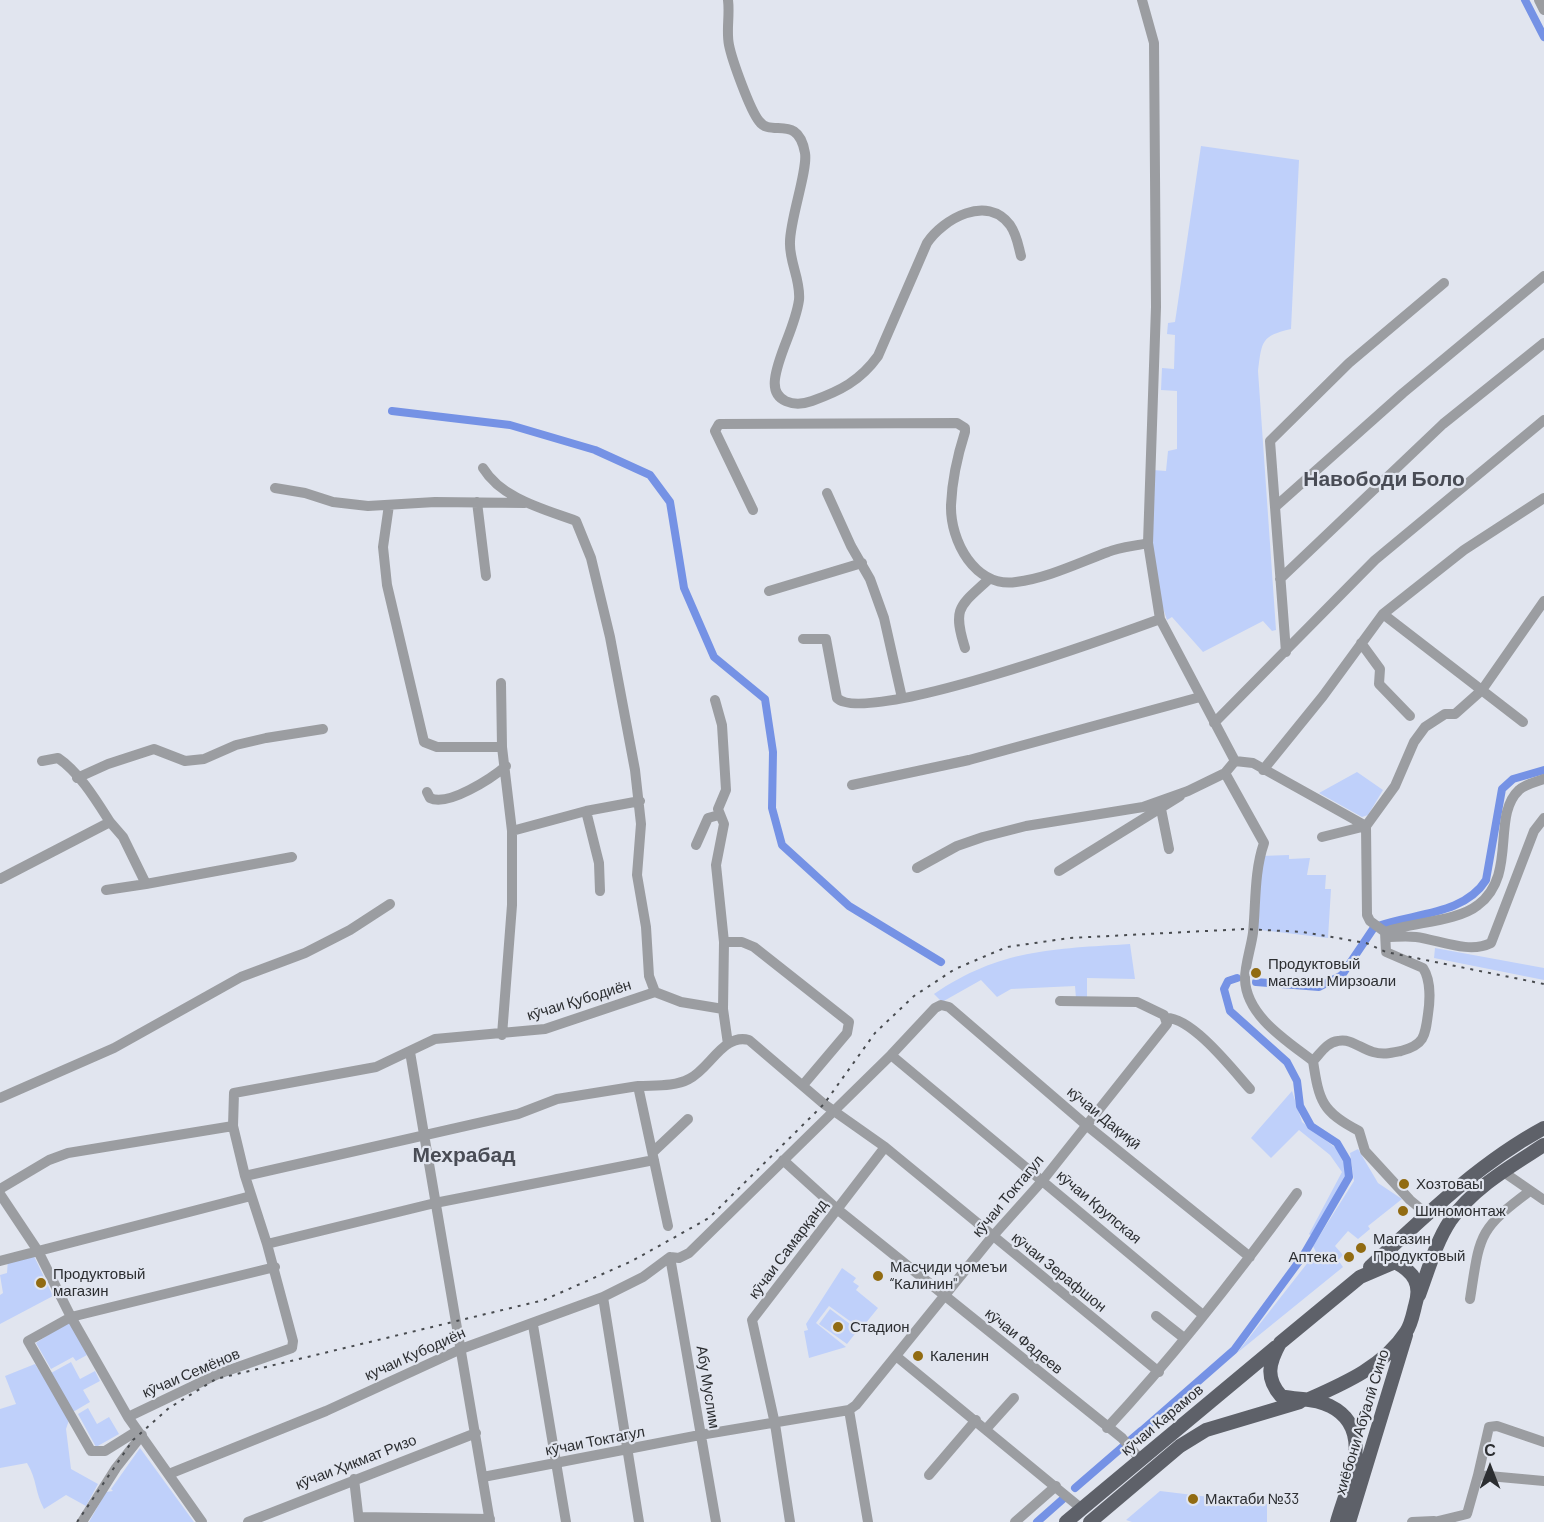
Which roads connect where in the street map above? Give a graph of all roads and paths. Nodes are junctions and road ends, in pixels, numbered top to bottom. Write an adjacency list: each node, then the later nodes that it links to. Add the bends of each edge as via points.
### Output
1 (728, 0): 5 (street, via 728,44 753,113 760,124 787,127 795,132 806,156 789,245 799,299 775,379 776,391 782,399 800,405 854,383 867,371 878,357 927,243 951,218 967,212 997,216 1017,236)
2 (1142, 0): 19 (street, via 1154,43 1156,307)
3 (1539, 0): 4 (street)
4 (1544, 10)
5 (1021, 256)
6 (1544, 276): 17 (street, via 1403,393)
7 (1444, 284): 17 (street, via 1349,363 1270,441)
8 (1544, 343): 23 (street, via 1443,424)
9 (1544, 420): 31 (street, via 1375,560)
10 (483, 468): 15 (street, via 488,477)
11 (275, 488): 16 (street, via 305,492 333,502)
12 (826, 492): 20 (street)
13 (1544, 498): 26 (street, via 1464,550)
14 (477, 502): 15 (street); 16 (street); 21 (street)
15 (525, 503): 52 (street, via 576,521 584,537 610,637)
16 (389, 505): 41 (street, via 383,548 387,585 424,742 437,747)
17 (1275, 507): 23 (street)
18 (753, 510): 22 (street, via 715,431 719,424 957,423 965,432 951,506 954,528 962,550)
19 (1148, 543): 22 (street, via 1111,551 1039,578 1013,583); 27 (street)
20 (862, 563): 24 (street); 35 (street, via 884,618)
21 (486, 576)
22 (989, 579): 30 (street, via 959,609)
23 (1280, 579): 31 (street)
24 (770, 591)
25 (1544, 601): 33 (street)
26 (1383, 614): 29 (street); 33 (street)
27 (1160, 619): 34 (street); 35 (street, via 952,688)
28 (803, 639): 35 (street, via 826,639 834,691 840,702 861,704)
29 (1361, 643): 37 (street, via 1380,669 1380,684); 45 (street)
30 (965, 648)
31 (1286, 652): 39 (street)
32 (501, 683): 41 (street)
33 (1482, 690): 38 (street); 58 (street, via 1455,714 1445,714 1425,727 1414,742 1395,786)
34 (1200, 697): 39 (street); 49 (street, via 969,760)
35 (903, 698)
36 (714, 700): 55 (street, via 722,725 726,790)
37 (1410, 716)
38 (1523, 722)
39 (1214, 723): 43 (street)
40 (323, 729): 47 (street, via 236,745 204,759 185,761 154,749)
41 (502, 747): 44 (street)
42 (42, 761): 47 (street, via 58,758)
43 (1235, 761): 45 (street, via 1253,763); 46 (street)
44 (506, 766): 51 (street, via 490,780 442,800 430,798); 59 (street)
45 (1263, 770): 58 (street)
46 (1225, 772): 50 (street); 82 (street, via 1264,843 1258,860 1253,934 1245,979 1251,1002 1278,1034)
47 (77, 778): 57 (street)
48 (1544, 779): 71 (street, via 1519,789 1511,801 1500,872 1478,906)
49 (852, 785)
50 (1188, 791): 53 (street); 64 (street, via 1143,807 983,837)
51 (427, 792)
52 (640, 801): 54 (street); 73 (street, via 637,875 649,976)
53 (1161, 809): 62 (street); 65 (street)
54 (586, 811): 59 (street); 69 (street, via 599,863)
55 (718, 815): 61 (street, via 708,818); 72 (street, via 724,824 716,878)
56 (1544, 818): 71 (street, via 1534,831 1491,943 1481,948)
57 (110, 822): 66 (street); 67 (street, via 123,837)
58 (1366, 826): 60 (street); 71 (street, via 1367,915)
59 (512, 831): 78 (street, via 512,905)
60 (1322, 837)
61 (696, 845)
62 (1169, 849)
63 (292, 857): 67 (street)
64 (917, 868)
65 (1059, 871)
66 (0, 879)
67 (146, 884): 68 (street)
68 (106, 890)
69 (600, 891)
70 (390, 904): 86 (street, via 305,953 241,977 114,1048)
71 (1385, 935): 82 (street, via 1386,952 1423,968 1426,973 1429,1003 1422,1041 1413,1049 1388,1054 1374,1053 1347,1040 1335,1041)
72 (724, 942): 76 (street); 83 (street, via 754,947 849,1022 847,1033)
73 (655, 993): 76 (street, кӯчаи Қубодиён); 78 (street, кӯчаи Қубодиён, via 545,1029)
74 (1060, 1001): 77 (street, via 1143,1003)
75 (938, 1006): 81 (street, кучаи Кубодиён); 89 (street, кӯчаи Дақиқӣ, via 949,1008)
76 (723, 1009): 79 (street)
77 (1166, 1018): 85 (street, via 1177,1018); 89 (street, кӯчаи Токтагул, via 1167,1024)
78 (502, 1035): 80 (street, кӯчаи Қубодиён, via 435,1039)
79 (728, 1044): 83 (street, via 737,1039 749,1040); 84 (street, via 691,1079)
80 (410, 1052): 90 (street, кӯчаи Қубодиён, via 376,1067 234,1093); 92 (street)
81 (891, 1055): 87 (street, кучаи Кубодиён); 99 (street, кӯчаи Крупская)
82 (1313, 1061): 108 (street, via 1317,1090 1325,1108 1359,1131 1365,1151)
83 (802, 1085): 87 (street)
84 (638, 1086): 92 (street, via 557,1100 518,1113); 95 (street)
85 (1250, 1089)
86 (0, 1098)
87 (834, 1110): 94 (street); 96 (street, кучаи Кубодиён)
88 (688, 1119): 95 (street)
89 (1085, 1124): 99 (street, кӯчаи Токтагул); 114 (street, кӯчаи Дақиқӣ)
90 (233, 1126): 98 (street); 100 (street, via 68,1153)
91 (1544, 1128): 108 (main road, кӯчаи Карамов, via 1495,1159)
92 (423, 1133): 98 (street); 106 (street)
93 (1544, 1145): 97 (main road, кӯчаи Карамов)
94 (885, 1148): 107 (street, кӯчаи Самарқанд); 110 (street, кӯчаи Зерафшон)
95 (653, 1156): 106 (street); 109 (street)
96 (783, 1160): 107 (street, кӯчаи Фадеев); 113 (street, кучаи Кубодиён, via 689,1253)
97 (1502, 1171): 101 (street); 118 (main road, кӯчаи Карамов, via 1468,1199 1450,1222)
98 (245, 1176): 104 (street)
99 (1043, 1180): 110 (street, кӯчаи Токтагул); 122 (street, кӯчаи Крупская)
100 (0, 1189)
101 (1530, 1191): 105 (street); 121 (street, via 1500,1213 1486,1230 1478,1249)
102 (1296, 1193): 114 (street)
103 (0, 1194): 112 (street)
104 (251, 1196): 111 (street); 112 (street)
105 (1544, 1200)
106 (435, 1203): 111 (street); 129 (street)
107 (837, 1209): 119 (street, кӯчаи Фадеев); 137 (street, кӯчаи Самарқанд, via 752,1320)
108 (1427, 1214): 117 (main road, кӯчаи Карамов)
109 (668, 1226)
110 (992, 1237): 119 (street, кӯчаи Токтагул); 131 (street, кӯчаи Зерафшон)
111 (267, 1244): 116 (street)
112 (38, 1251): 115 (street); 123 (street)
113 (670, 1257): 120 (street, кучаи Кубодиён, via 643,1277); 142 (street, Абу Муслим)
114 (1250, 1257): 122 (street)
115 (0, 1261)
116 (275, 1267): 123 (street); 135 (street, кӯчаи Семёнов, via 293,1341 289,1351 218,1374)
117 (1360, 1277): 118 (main road, кӯчаи Карамов, via 1395,1262 1416,1279); 128 (main road, кӯчаи Карамов)
118 (1419, 1294): 126 (main road, кӯчаи Карамов)
119 (945, 1296): 130 (street, кӯчаи Токтагул); 139 (street, кӯчаи Фадеев)
120 (603, 1297): 125 (street, кучаи Кубодиён); 144 (street)
121 (1470, 1299)
122 (1203, 1315): 127 (street)
123 (71, 1317): 135 (street); 140 (street, via 28,1341 91,1451 105,1451)
124 (1156, 1317): 127 (street)
125 (533, 1324): 129 (street, кучаи Кубодиён); 146 (street)
126 (1407, 1331): 133 (main road, кӯчаи Карамов, via 1371,1368); 170 (main road, хиёбони Абӯалӣ Сино)
127 (1184, 1338): 131 (street)
128 (1280, 1343): 133 (main road, via 1270,1368 1273,1387 1281,1396); 145 (main road, кӯчаи Карамов)
129 (461, 1349): 141 (street); 147 (street, кучаи Кубодиён, via 326,1411)
130 (896, 1356): 134 (street, кӯчаи Токтагул, via 862,1400); 136 (street)
131 (1159, 1372): 139 (street)
132 (1014, 1398): 138 (street)
133 (1306, 1400): 168 (main road, кӯчаи Карамов, via 1206,1430 1180,1446); 169 (main road, хиёбони Абӯалӣ Сино, via 1330,1406 1342,1414 1352,1426 1357,1442)
134 (849, 1410): 137 (street, кӯчаи Токтагул); 165 (street)
135 (128, 1417): 140 (street)
136 (976, 1420): 138 (street); 148 (street)
137 (775, 1424): 142 (street, кӯчаи Токтагул); 164 (street, кӯчаи Самарқанд)
138 (987, 1428): 153 (street)
139 (1107, 1428): 145 (street, кӯчаи Фадеев)
140 (139, 1433): 147 (street); 158 (street)
141 (476, 1433): 150 (street); 151 (street, кӯчаи Ҳикмат Ризо)
142 (700, 1435): 144 (street, кӯчаи Токтагул); 163 (street, Абу Муслим)
143 (1544, 1442): 149 (street, via 1490,1427)
144 (627, 1450): 146 (street, кӯчаи Токтагул); 162 (street)
145 (1140, 1459): 154 (main road, кӯчаи Карамов)
146 (557, 1464): 150 (street, кӯчаи Токтагул); 161 (street)
147 (169, 1474): 159 (street)
148 (929, 1475)
149 (1478, 1475): 152 (street); 157 (street, via 1467,1514)
150 (483, 1477): 156 (street)
151 (354, 1479): 155 (street); 160 (street, кӯчаи Ҳикмат Ризо)
152 (1544, 1481)
153 (1056, 1486): 154 (street); 166 (street)
154 (1082, 1509): 167 (main road, кӯчаи Карамов)
155 (359, 1520): 156 (street)
156 (490, 1521)
157 (1434, 1521): 171 (street)
158 (82, 1522)
159 (202, 1522)
160 (248, 1522)
161 (566, 1522)
162 (639, 1522)
163 (716, 1522)
164 (790, 1522)
165 (868, 1522)
166 (1015, 1522)
167 (1066, 1522)
168 (1090, 1522)
169 (1337, 1522)
170 (1349, 1522)
171 (1413, 1522)

